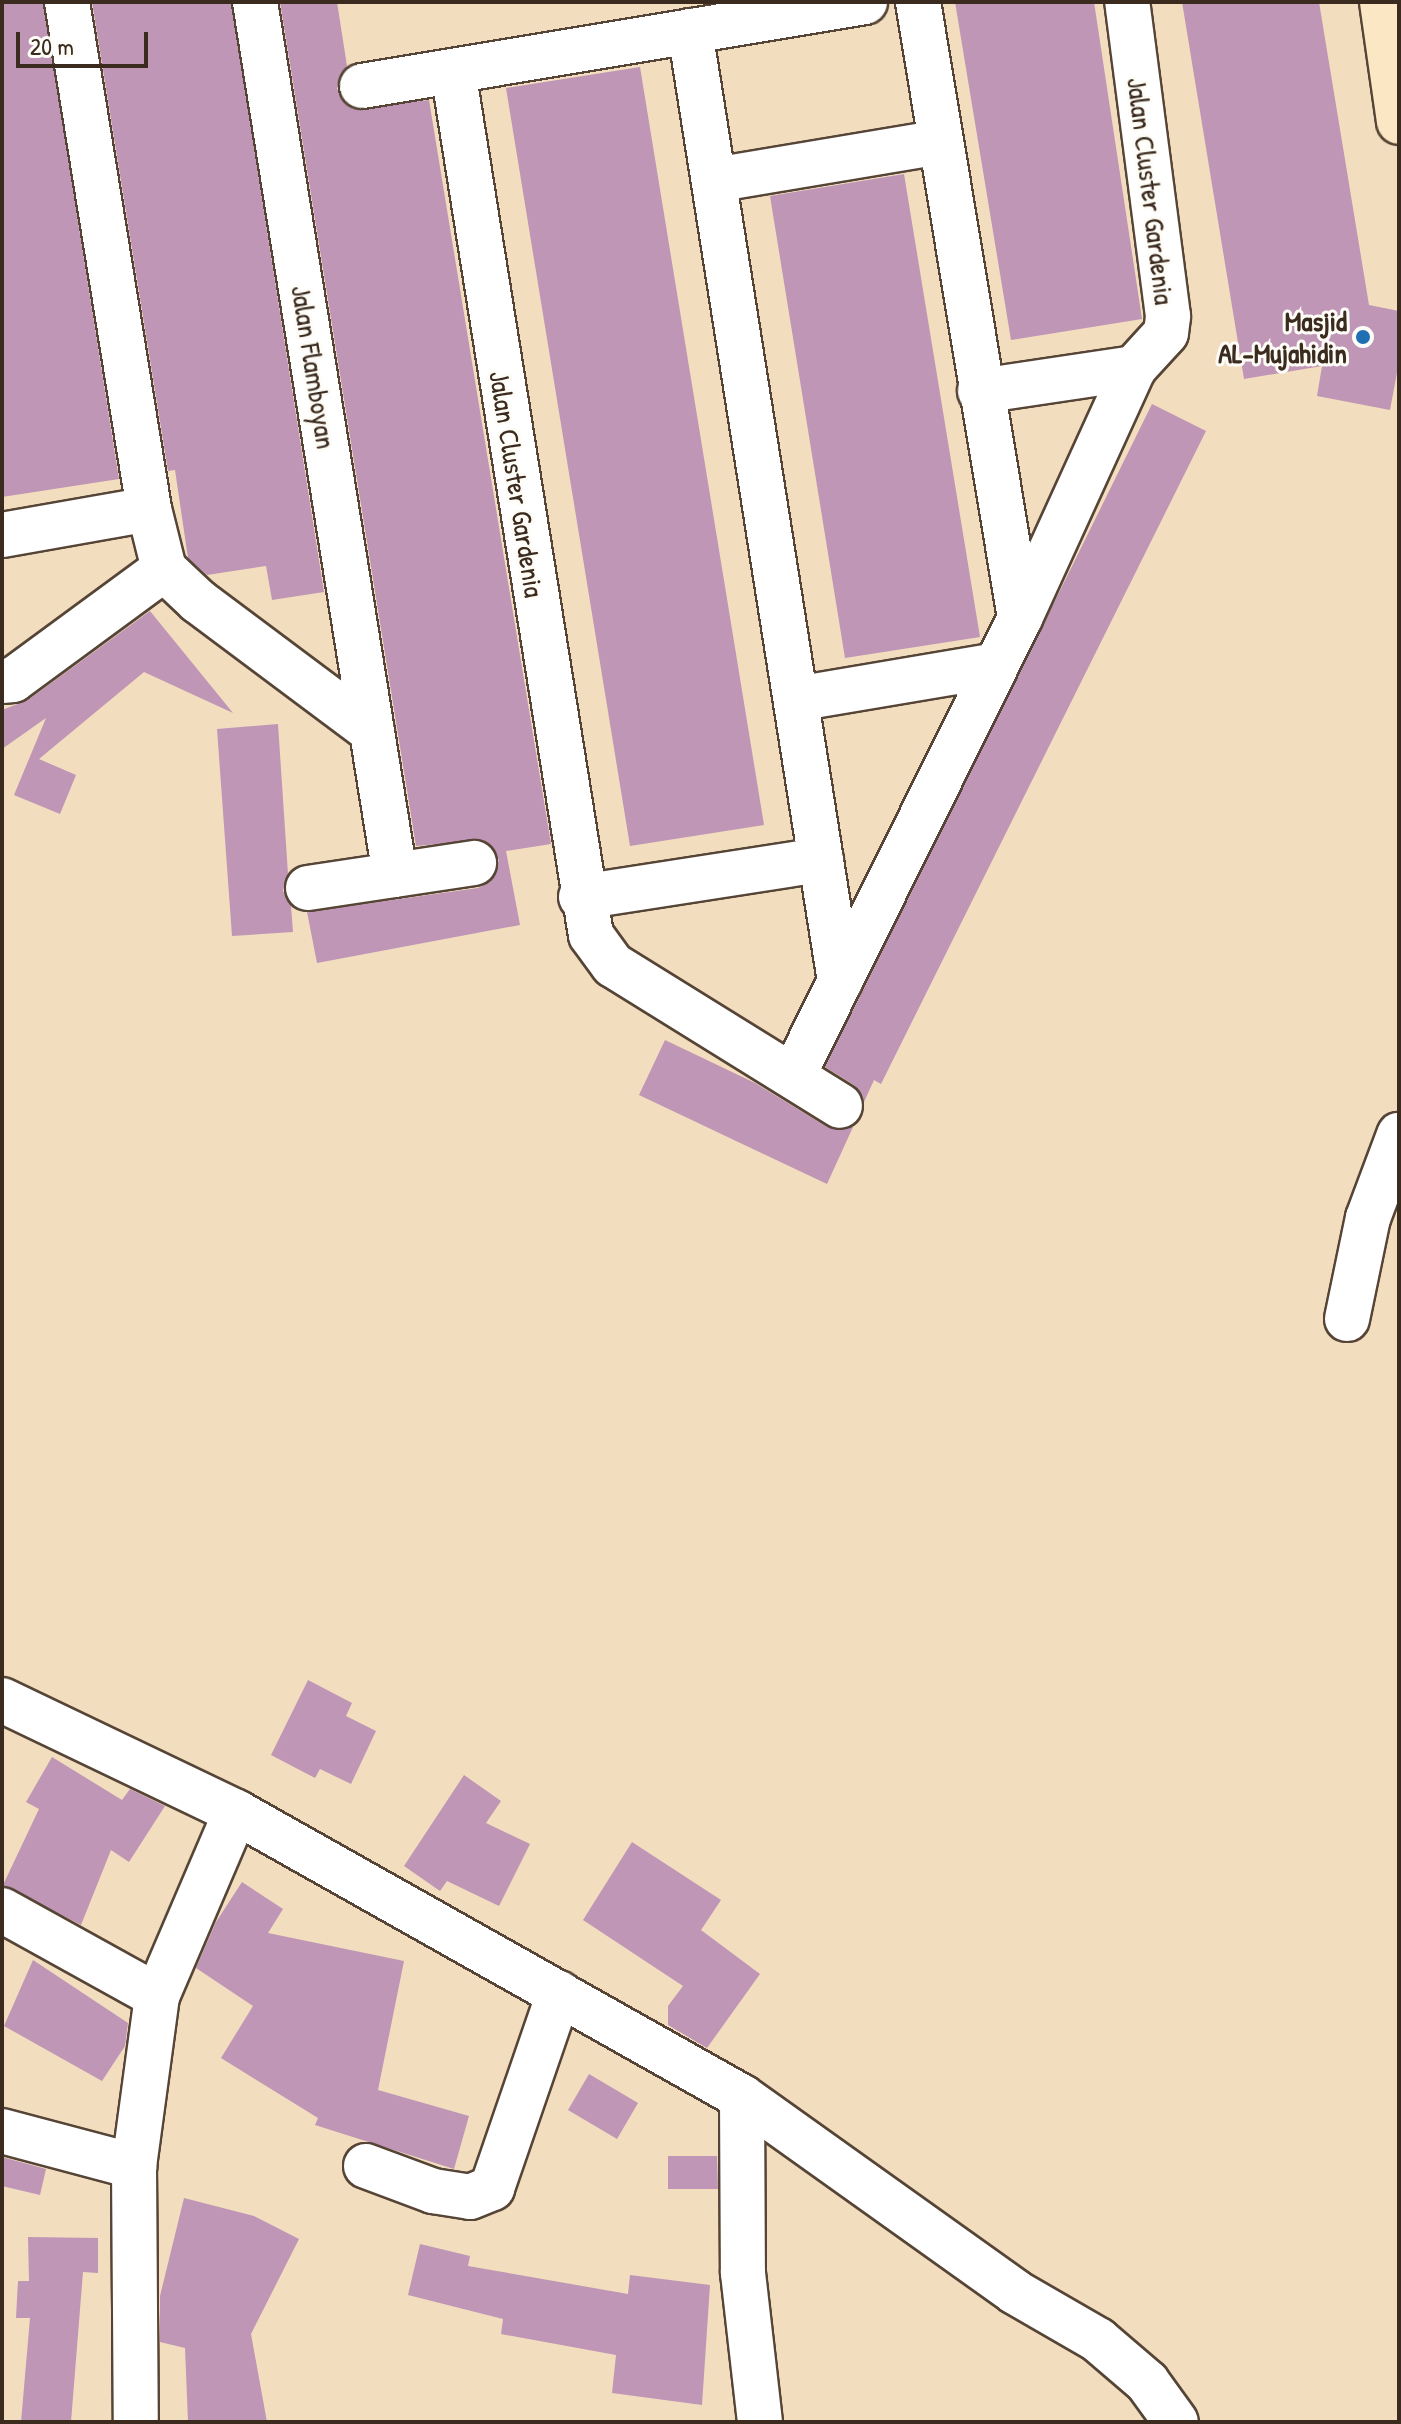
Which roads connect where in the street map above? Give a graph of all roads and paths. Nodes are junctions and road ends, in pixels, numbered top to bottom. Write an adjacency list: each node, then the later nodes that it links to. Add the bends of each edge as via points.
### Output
1 (67, 2): 16 (street)
2 (255, 2): 23 (street, Jalan Flamboyan)
3 (865, 2): 7 (street)
4 (918, 2): 12 (street)
5 (1127, 2): 14 (street, Jalan Cluster Gardenia, via 1168,316 1166,333)
6 (1382, 2): 11 (street)
7 (799, 8): 8 (street)
8 (690, 31): 9 (street); 13 (street)
9 (453, 71): 10 (street); 28 (street, Jalan Cluster Gardenia)
10 (362, 86)
11 (1399, 122)
12 (941, 142): 13 (street); 15 (street)
13 (714, 180): 22 (street)
14 (1134, 368): 15 (street); 19 (street, Jalan Cluster Gardenia)
15 (980, 391): 19 (street)
16 (149, 509): 17 (street); 18 (street)
17 (2, 535)
18 (164, 569): 21 (street, via 13,680); 23 (street, via 198,601)
19 (1020, 618): 20 (street, Jalan Cluster Gardenia)
20 (996, 665): 22 (street); 29 (street, Jalan Cluster Gardenia)
21 (2, 681)
22 (796, 699): 24 (street)
23 (372, 731): 26 (street, Jalan Flamboyan)
24 (821, 860): 28 (street); 29 (street)
25 (474, 863): 26 (street)
26 (395, 875): 27 (street)
27 (308, 888)
28 (581, 897): 30 (street, Jalan Cluster Gardenia, via 591,935 613,965)
29 (840, 981): 30 (street, Jalan Cluster Gardenia)
30 (794, 1074): 31 (street, Jalan Cluster Gardenia)
31 (840, 1106)
32 (1399, 1135): 33 (street, via 1368,1218)
33 (1347, 1319)
34 (2, 1700): 35 (street)
35 (236, 1812): 37 (street); 38 (street)
36 (2, 1910): 38 (street)
37 (559, 1993): 39 (street); 42 (street, via 492,2188 470,2197 433,2191)
38 (157, 1996): 41 (street)
39 (742, 2097): 44 (street, via 743,2273); 45 (street, via 1015,2292 1098,2340 1147,2382)
40 (2, 2131): 41 (street)
41 (134, 2166): 43 (street)
42 (366, 2166)
43 (136, 2422)
44 (760, 2422)
45 (1176, 2422)

